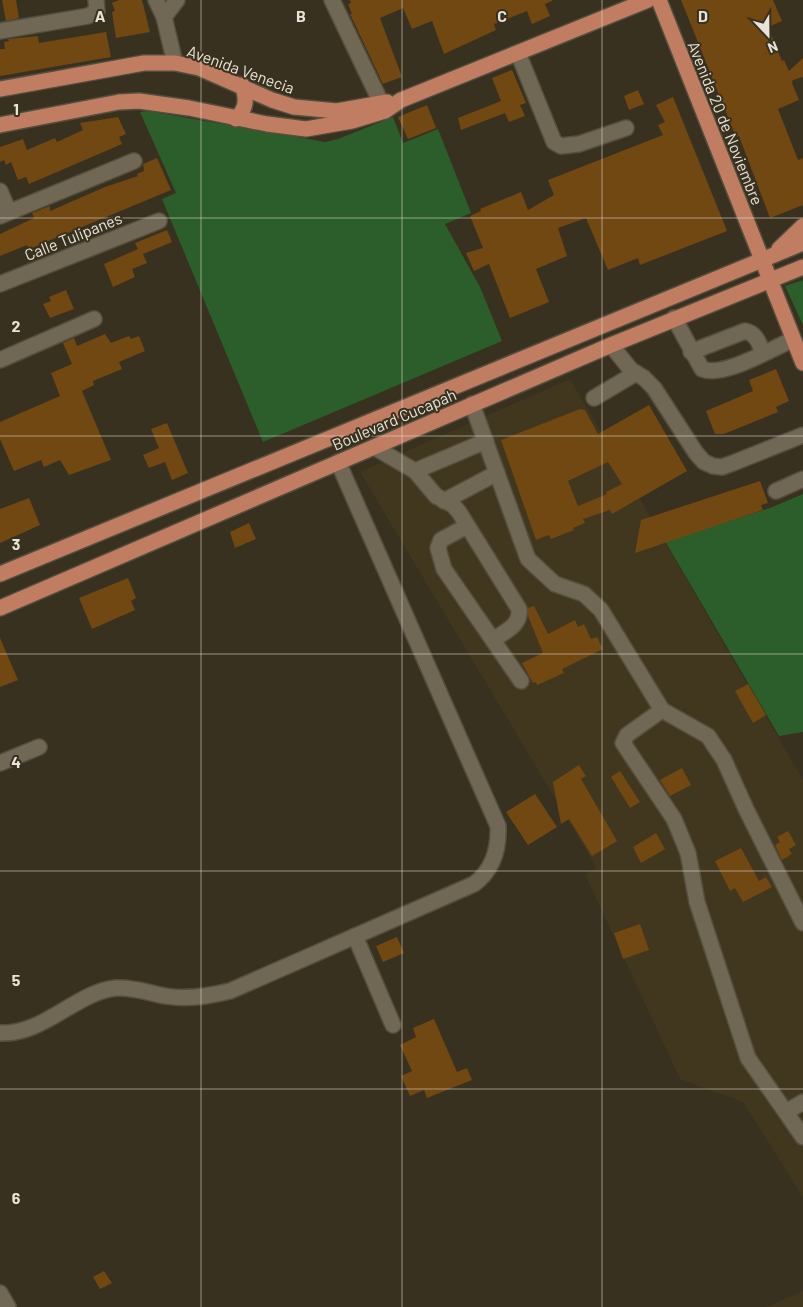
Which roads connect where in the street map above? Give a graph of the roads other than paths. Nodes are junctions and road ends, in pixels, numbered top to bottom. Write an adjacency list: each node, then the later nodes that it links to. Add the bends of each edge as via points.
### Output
1 (96, 0): 8 (street, via 97,11 88,16)
2 (156, 0): 7 (street)
3 (177, 0): 7 (street)
4 (332, 0): 13 (street)
5 (648, 0): 9 (main road)
6 (659, 0): 24 (main road, Avenida 20 de Noviembre)
7 (164, 17): 10 (street)
8 (0, 31)
9 (518, 53): 13 (main road); 16 (street, via 554,142 561,146 579,144)
10 (174, 63): 11 (main road, Avenida Venecia, via 199,68); 12 (main road, Avenida Venecia, via 144,63)
11 (242, 85): 13 (main road, Avenida Venecia, via 272,100 313,110); 14 (main road, via 246,103)
12 (0, 89)
13 (384, 106): 14 (main road, via 352,121 306,129)
14 (236, 119): 15 (main road, via 139,101)
15 (0, 125)
16 (626, 128)
17 (134, 162): 19 (street)
18 (0, 191): 19 (street)
19 (5, 214)
20 (159, 221): 27 (street, Calle Tulipanes)
21 (803, 226): 23 (main road)
22 (803, 243): 23 (main road, Boulevard Cucapah)
23 (775, 253): 24 (main road, Boulevard Cucapah)
24 (761, 259): 26 (main road, Avenida 20 de Noviembre); 49 (main road, Boulevard Cucapah)
25 (803, 267): 26 (main road, Boulevard Cucapah)
26 (769, 280): 28 (main road, Boulevard Cucapah); 30 (main road, Avenida 20 de Noviembre)
27 (0, 284)
28 (674, 318): 31 (main road, Boulevard Cucapah); 32 (street)
29 (94, 319): 34 (street)
30 (792, 340): 33 (street); 35 (main road, Avenida 20 de Noviembre)
31 (610, 345): 36 (street); 38 (main road, Boulevard Cucapah)
32 (691, 352): 33 (street, via 702,369 710,372 724,370); 33 (street, via 745,331 752,332)
33 (763, 353)
34 (0, 360)
35 (803, 363)
36 (636, 373): 37 (street); 39 (street, via 654,388 696,453 713,466 722,467)
37 (594, 398)
38 (472, 404): 40 (street); 41 (main road, Boulevard Cucapah)
39 (803, 435)
40 (486, 441): 43 (street); 44 (street)
41 (374, 448): 42 (main road, Boulevard Cucapah); 43 (street)
42 (338, 462): 50 (main road, Boulevard Cucapah); 57 (street, via 498,826 499,842 484,877 474,884)
43 (415, 471): 47 (street)
44 (497, 473): 47 (street); 53 (street, via 528,559 555,584 584,594 600,610)
45 (803, 479): 46 (street)
46 (776, 491)
47 (444, 501): 48 (street, via 453,505)
48 (467, 526): 51 (street, via 519,609 520,617 516,624); 51 (street, via 441,540 438,548 452,583)
49 (0, 574)
50 (0, 608)
51 (493, 640): 52 (street)
52 (521, 681)
53 (662, 710): 56 (street, via 708,736 724,760); 61 (street, via 627,735 623,743 674,819 688,854 697,902 748,1058)
54 (39, 748): 55 (street)
55 (0, 764)
56 (803, 923)
57 (355, 936): 58 (street); 59 (street, via 230,991 205,997 116,988 94,995 35,1026)
58 (393, 1025)
59 (0, 1033)
60 (803, 1102): 61 (street)
61 (786, 1112): 62 (street)
62 (803, 1137)
63 (0, 1293): 64 (street)
64 (8, 1307)

